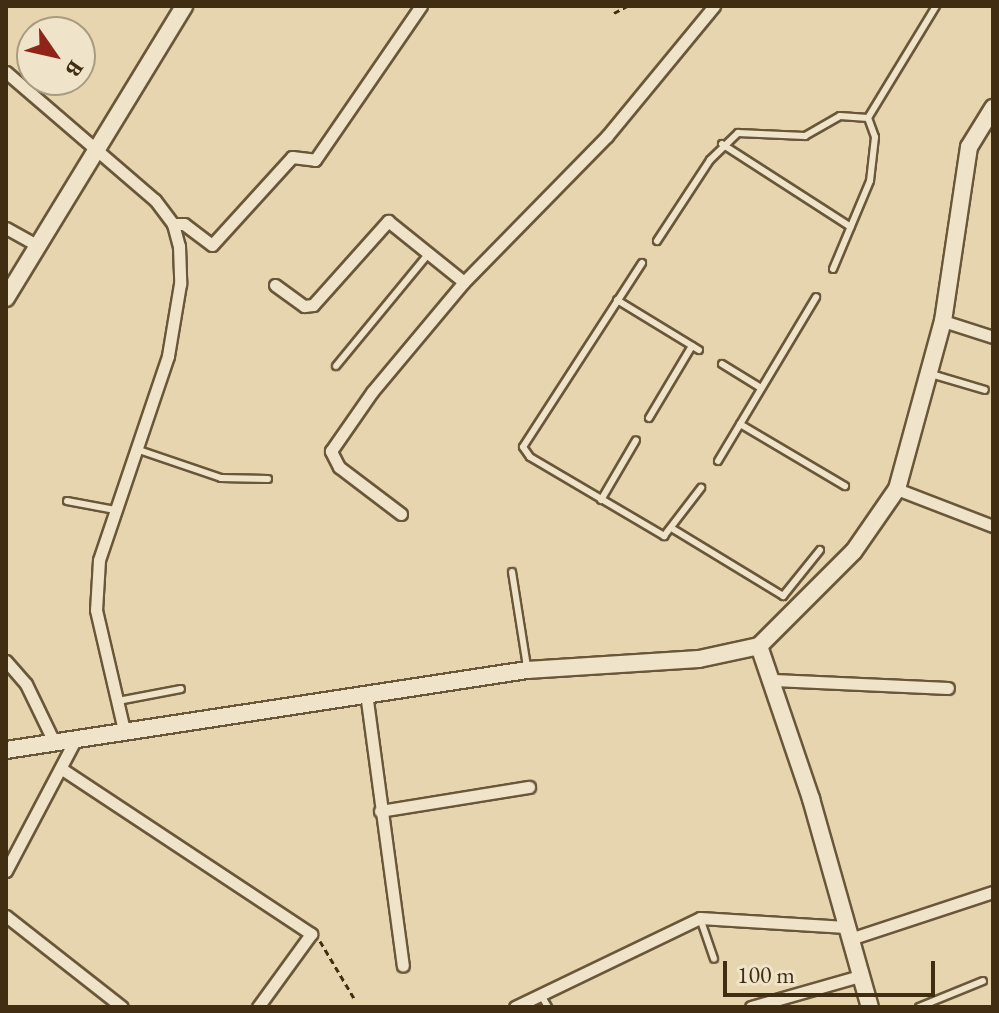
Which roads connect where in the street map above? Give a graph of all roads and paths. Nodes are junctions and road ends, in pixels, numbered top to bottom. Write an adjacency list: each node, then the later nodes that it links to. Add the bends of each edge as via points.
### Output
1 (184, 6): 12 (street)
2 (421, 6): 13 (street, via 315,160 292,157 212,245 184,224)
3 (627, 6): 6 (path)
4 (714, 6): 21 (street, via 607,136)
5 (936, 6): 9 (lane)
6 (614, 13)
7 (6, 72): 12 (street)
8 (993, 108): 10 (street)
9 (868, 118): 11 (lane, via 840,116 805,136 738,133); 14 (lane, via 875,137 870,181)
10 (987, 128): 26 (street, via 966,161)
11 (722, 144): 14 (lane); 16 (lane)
12 (95, 151): 13 (street, via 155,200); 17 (street)
13 (173, 224): 36 (street, via 180,284 171,342)
14 (851, 227): 20 (lane)
15 (6, 228): 17 (street)
16 (657, 241)
17 (38, 246): 24 (street)
18 (429, 253): 21 (street); 22 (street, via 388,221 313,305 304,306); 29 (lane)
19 (642, 263): 25 (lane)
20 (833, 269)
21 (464, 282): 45 (street, via 372,392 331,451 339,467)
22 (275, 285)
23 (816, 297): 31 (lane)
24 (6, 298)
25 (617, 300): 33 (lane, via 695,348); 42 (lane, via 523,447 530,457)
26 (943, 321): 27 (street); 30 (street)
27 (993, 337)
28 (722, 364): 31 (lane)
29 (336, 366)
30 (931, 374): 32 (lane); 41 (street)
31 (761, 388): 34 (lane)
32 (985, 390)
33 (649, 418)
34 (740, 424): 37 (lane); 39 (lane)
35 (636, 440): 42 (lane)
36 (136, 449): 38 (lane, via 221,478); 44 (street)
37 (718, 461)
38 (268, 479)
39 (845, 486)
40 (701, 488): 47 (lane)
41 (897, 489): 46 (street); 50 (street, via 854,551)
42 (601, 500): 47 (lane, via 656,534 664,536)
43 (67, 501): 44 (lane)
44 (116, 510): 57 (street, via 99,560 96,610)
45 (401, 514)
46 (993, 526)
47 (673, 529): 48 (lane, via 783,596)
48 (820, 550)
49 (512, 572): 52 (lane)
50 (759, 646): 52 (street, via 699,659); 53 (street)
51 (6, 661): 60 (street, via 26,684)
52 (527, 670): 56 (street)
53 (774, 680): 54 (street); 69 (street)
54 (948, 688)
55 (181, 689): 57 (lane)
56 (366, 693): 58 (street); 64 (street)
57 (116, 702): 58 (street)
58 (124, 730): 59 (street)
59 (75, 740): 60 (street); 62 (street)
60 (54, 742): 61 (street)
61 (6, 750)
62 (62, 769): 65 (street); 70 (street)
63 (529, 787): 64 (street)
64 (380, 811): 72 (street)
65 (6, 871)
66 (993, 892): 69 (street)
67 (6, 916): 77 (street)
68 (700, 918): 69 (street); 71 (lane); 75 (street)
69 (848, 933): 73 (street)
70 (311, 934): 76 (path, via 322,943); 78 (street)
71 (714, 959)
72 (403, 966)
73 (860, 976): 81 (street); 82 (street)
74 (983, 981): 83 (lane)
75 (541, 995): 79 (street); 80 (lane)
76 (354, 998)
77 (122, 1007)
78 (258, 1007)
79 (515, 1007)
80 (548, 1007)
81 (751, 1007)
82 (870, 1007)
83 (919, 1007)

